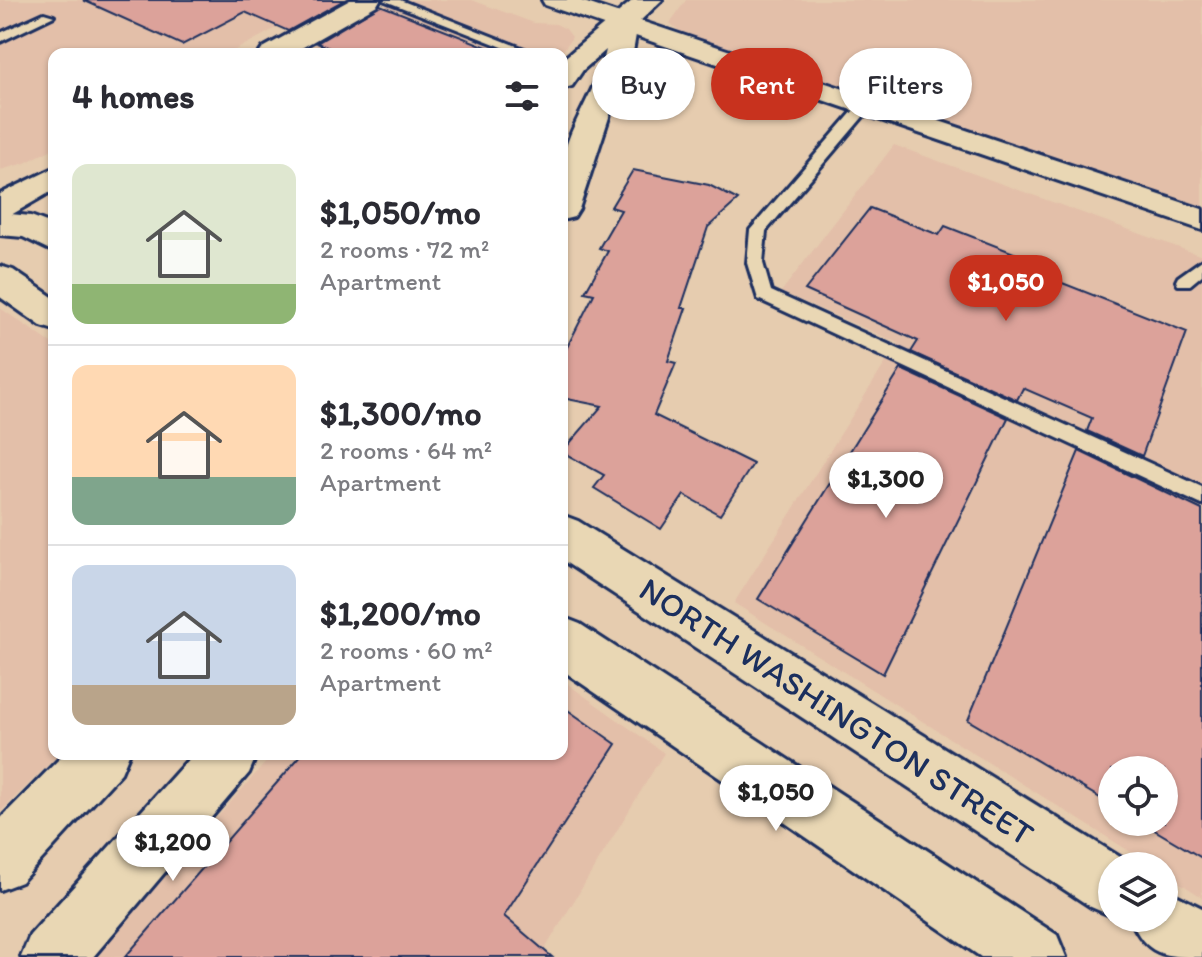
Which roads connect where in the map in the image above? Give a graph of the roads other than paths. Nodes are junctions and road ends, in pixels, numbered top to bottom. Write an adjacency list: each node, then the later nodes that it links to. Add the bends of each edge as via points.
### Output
1 (368, 0): 8 (street)
2 (389, 0): 9 (lane)
3 (554, 0): 6 (street)
4 (649, 0): 6 (main road)
5 (48, 16): 7 (lane)
6 (625, 23): 10 (main road); 11 (street); 15 (main road, via 616,70)
7 (0, 38)
8 (283, 48)
9 (515, 48)
10 (568, 67)
11 (839, 96)
12 (853, 120): 24 (lane, via 758,230 755,276 764,295)
13 (910, 120): 17 (street)
14 (48, 180): 16 (street)
15 (568, 192)
16 (0, 208)
17 (1202, 220)
18 (0, 224): 19 (main road, via 31,227)
19 (48, 237)
20 (1202, 266): 22 (lane)
21 (0, 279): 23 (main road)
22 (1184, 281)
23 (48, 312)
24 (1202, 496)
25 (568, 539): 30 (main road, NORTH WASHINGTON STREET)
26 (568, 645): 34 (main road)
27 (96, 760): 29 (main road)
28 (225, 760): 33 (main road)
29 (0, 861)
30 (1098, 877)
31 (1178, 929): 32 (main road)
32 (1202, 944)
33 (52, 957)
34 (1035, 957)

